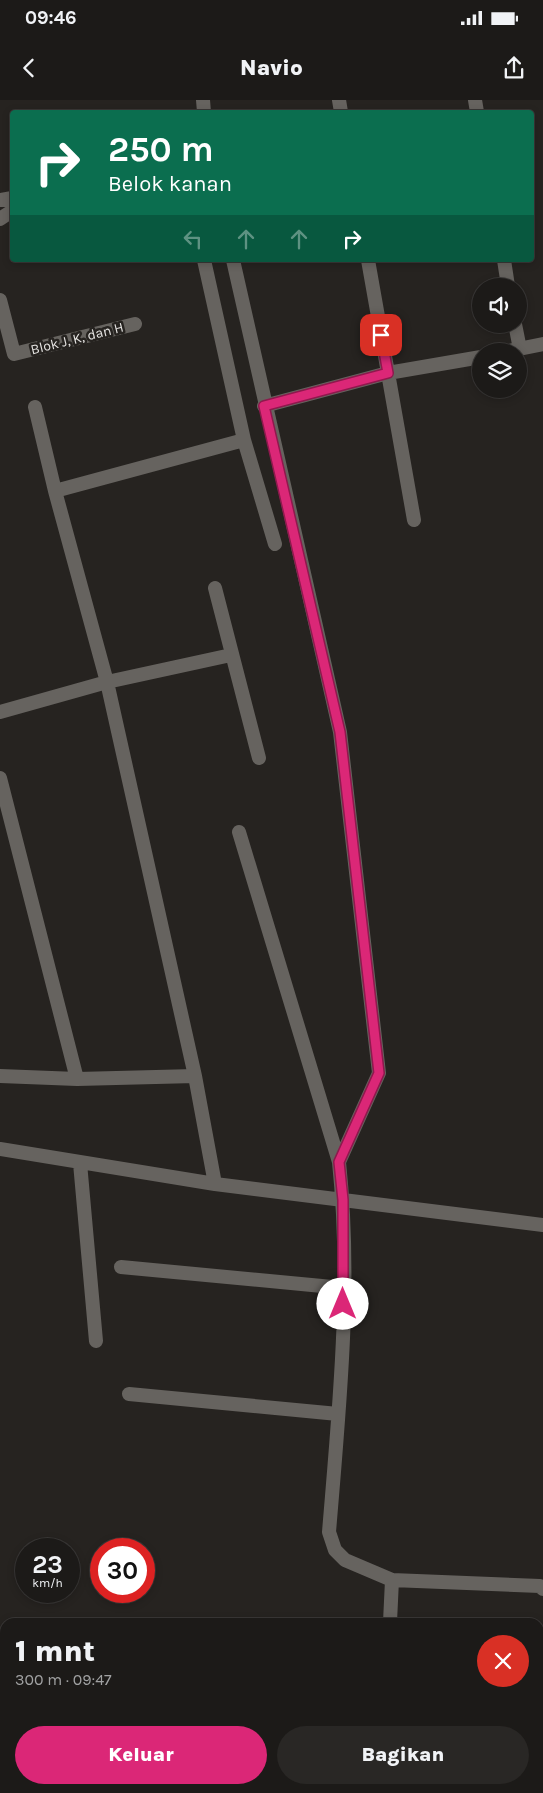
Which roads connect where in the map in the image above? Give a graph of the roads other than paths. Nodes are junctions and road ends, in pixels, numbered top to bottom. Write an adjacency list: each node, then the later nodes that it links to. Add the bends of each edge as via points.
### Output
1 (204, 262): 14 (street)
2 (233, 262): 12 (street)
3 (368, 262): 11 (street)
4 (504, 262): 5 (street)
5 (507, 278)
6 (0, 300): 7 (street, Blok J, K, dan H, via 14,354)
7 (135, 324)
8 (543, 344): 9 (street)
9 (527, 347)
10 (472, 359): 11 (street)
11 (388, 373): 12 (street); 16 (street)
12 (264, 406): 29 (street, via 340,732 379,1073)
13 (35, 407): 15 (street)
14 (244, 440): 15 (street); 17 (street)
15 (55, 491): 20 (street)
16 (414, 520)
17 (274, 544)
18 (215, 588): 19 (street)
19 (231, 655): 20 (street); 22 (street)
20 (107, 682): 21 (street); 26 (street)
21 (0, 712)
22 (259, 758)
23 (0, 778): 27 (street)
24 (239, 832): 29 (street)
25 (0, 1076): 27 (street)
26 (194, 1076): 27 (street); 31 (street)
27 (77, 1079)
28 (0, 1149): 30 (street)
29 (339, 1162): 32 (street)
30 (80, 1163): 31 (street); 36 (street)
31 (215, 1184): 32 (street)
32 (343, 1200): 33 (street); 35 (street)
33 (543, 1225)
34 (121, 1267): 35 (street)
35 (343, 1288): 38 (street, via 343,1353)
36 (96, 1341)
37 (129, 1394): 38 (street)
38 (338, 1414): 39 (street, via 329,1532 335,1550 345,1560)
39 (392, 1580): 40 (street, via 540,1586); 41 (street)
40 (543, 1589)
41 (390, 1618)

